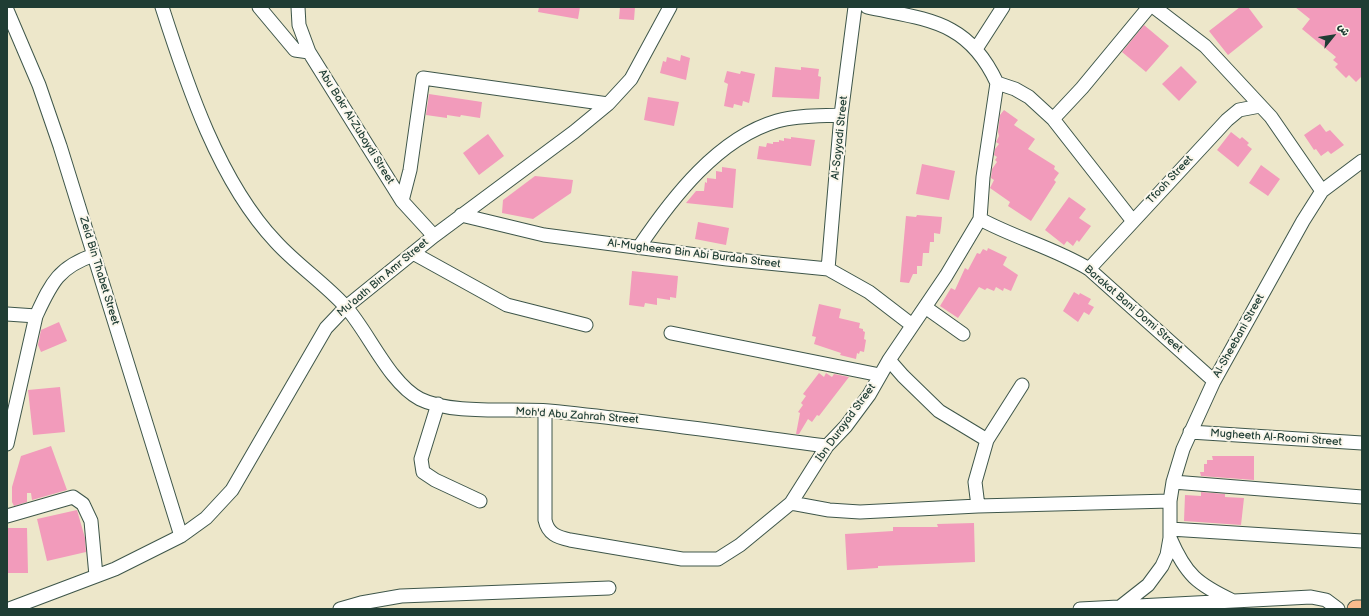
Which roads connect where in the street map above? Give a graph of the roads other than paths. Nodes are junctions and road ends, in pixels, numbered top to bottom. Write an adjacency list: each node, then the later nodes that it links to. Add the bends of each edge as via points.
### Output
1 (162, 7): 29 (street, Moh'd Abu Zahrah Street, via 181,66 206,129 233,182 275,242)
2 (259, 7): 11 (street, via 295,50)
3 (298, 7): 11 (street, Abu Bakr Al-Zubaydi Street, via 299,25)
4 (670, 7): 13 (street, Mu'aath Bin Amr Street, via 631,79)
5 (855, 7): 15 (street, Al-Sayyadi Street)
6 (867, 7): 10 (street, via 943,24)
7 (1003, 7): 10 (street)
8 (1156, 8): 14 (street, via 1205,46); 16 (street)
9 (7, 10): 26 (street, Zeid Bin Thabet Street, via 41,91)
10 (976, 49): 12 (street, via 990,67)
11 (309, 52): 19 (street, Abu Bakr Al-Zubaydi Street)
12 (997, 83): 16 (street, via 1015,89 1029,98); 21 (street, Ibn Durayad Street, via 983,177)
13 (608, 104): 19 (street, via 423,78 410,170); 20 (street, Mu'aath Bin Amr Street)
14 (1260, 106): 18 (street, via 1280,128); 22 (street, Tfooh Street, via 1239,110 1227,120)
15 (841, 115): 24 (street, via 796,117 778,121 734,143 686,184); 27 (street, Al-Sayyadi Street)
16 (1052, 119): 22 (street)
17 (1362, 161): 18 (street, Al-Sheebani Street)
18 (1322, 191): 39 (street, Al-Sheebani Street)
19 (402, 201): 23 (street, Abu Bakr Al-Zubaydi Street)
20 (461, 215): 23 (street, Mu'aath Bin Amr Street); 24 (street, Al-Mugheera Bin Abi Burdah Street, via 544,235)
21 (980, 219): 28 (street, Barakat Bani Domi Street, via 1010,234 1065,255); 30 (street, Ibn Durayad Street)
22 (1132, 220): 28 (street, Tfooh Street)
23 (434, 236): 25 (street, Mu'aath Bin Amr Street)
24 (639, 247): 27 (street, Al-Mugheera Bin Abi Burdah Street)
25 (413, 253): 29 (street, Mu'aath Bin Amr Street); 33 (street, via 507,305)
26 (94, 255): 32 (street, via 70,265 59,275); 57 (street, Zeid Bin Thabet Street)
27 (828, 269): 34 (street, Al-Mugheera Bin Abi Burdah Street, via 869,292)
28 (1089, 269): 39 (street, Barakat Bani Domi Street)
29 (346, 307): 41 (street, Moh'd Abu Zahrah Street, via 373,348 407,390 420,399); 57 (street, Mu'aath Bin Amr Street, via 326,328 232,490 206,518)
30 (926, 307): 34 (street, Ibn Durayad Street); 36 (street)
31 (7, 314): 32 (street)
32 (36, 316): 43 (street)
33 (586, 325)
34 (912, 325): 37 (street, Ibn Durayad Street)
35 (671, 333): 38 (street)
36 (964, 334)
37 (889, 360): 38 (street, Ibn Durayad Street); 45 (street, via 939,411)
38 (880, 375): 48 (street, Ibn Durayad Street, via 858,411)
39 (1214, 381): 44 (street, Al-Sheebani Street)
40 (1022, 385): 45 (street)
41 (438, 404): 42 (street, Moh'd Abu Zahrah Street, via 494,410); 51 (street, via 421,459 423,472)
42 (545, 411): 48 (street, Moh'd Abu Zahrah Street, via 644,421); 53 (street, Ibn Durayad Street, via 545,520 546,527 552,534 570,540 682,558 718,559 740,545)
43 (9, 419): 47 (street)
44 (1190, 432): 46 (street, Mugheeth Al-Roomi Street); 49 (street, Al-Sheebani Street)
45 (987, 440): 54 (street, via 975,482)
46 (1362, 443)
47 (7, 444)
48 (828, 446): 53 (street, Ibn Durayad Street)
49 (1172, 482): 50 (street); 52 (street, Al-Sheebani Street)
50 (1362, 497)
51 (480, 501)
52 (1170, 501): 54 (street); 56 (street, Al-Sheebani Street)
53 (791, 503): 54 (street, via 829,510 860,512)
54 (978, 506)
55 (7, 516): 59 (street, via 73,497 83,504 91,521)
56 (1170, 534): 58 (street); 61 (street, Al-Sheebani Street, via 1179,559 1190,575 1206,588); 62 (street, Al-Sheebani Street, via 1167,555 1156,576 1140,594)
57 (181, 536): 59 (street, Mu'aath Bin Amr Street)
58 (1362, 541)
59 (96, 576): 63 (street, Mu'aath Bin Amr Street)
60 (609, 588): 64 (street, via 401,596)
61 (1234, 602): 62 (street); 66 (street, via 1311,596 1326,600)
62 (1120, 607): 65 (street)
63 (9, 609)
64 (340, 609)
65 (1080, 609)
66 (1338, 609)
67 (1356, 609): 68 (main road)
68 (1362, 609)

